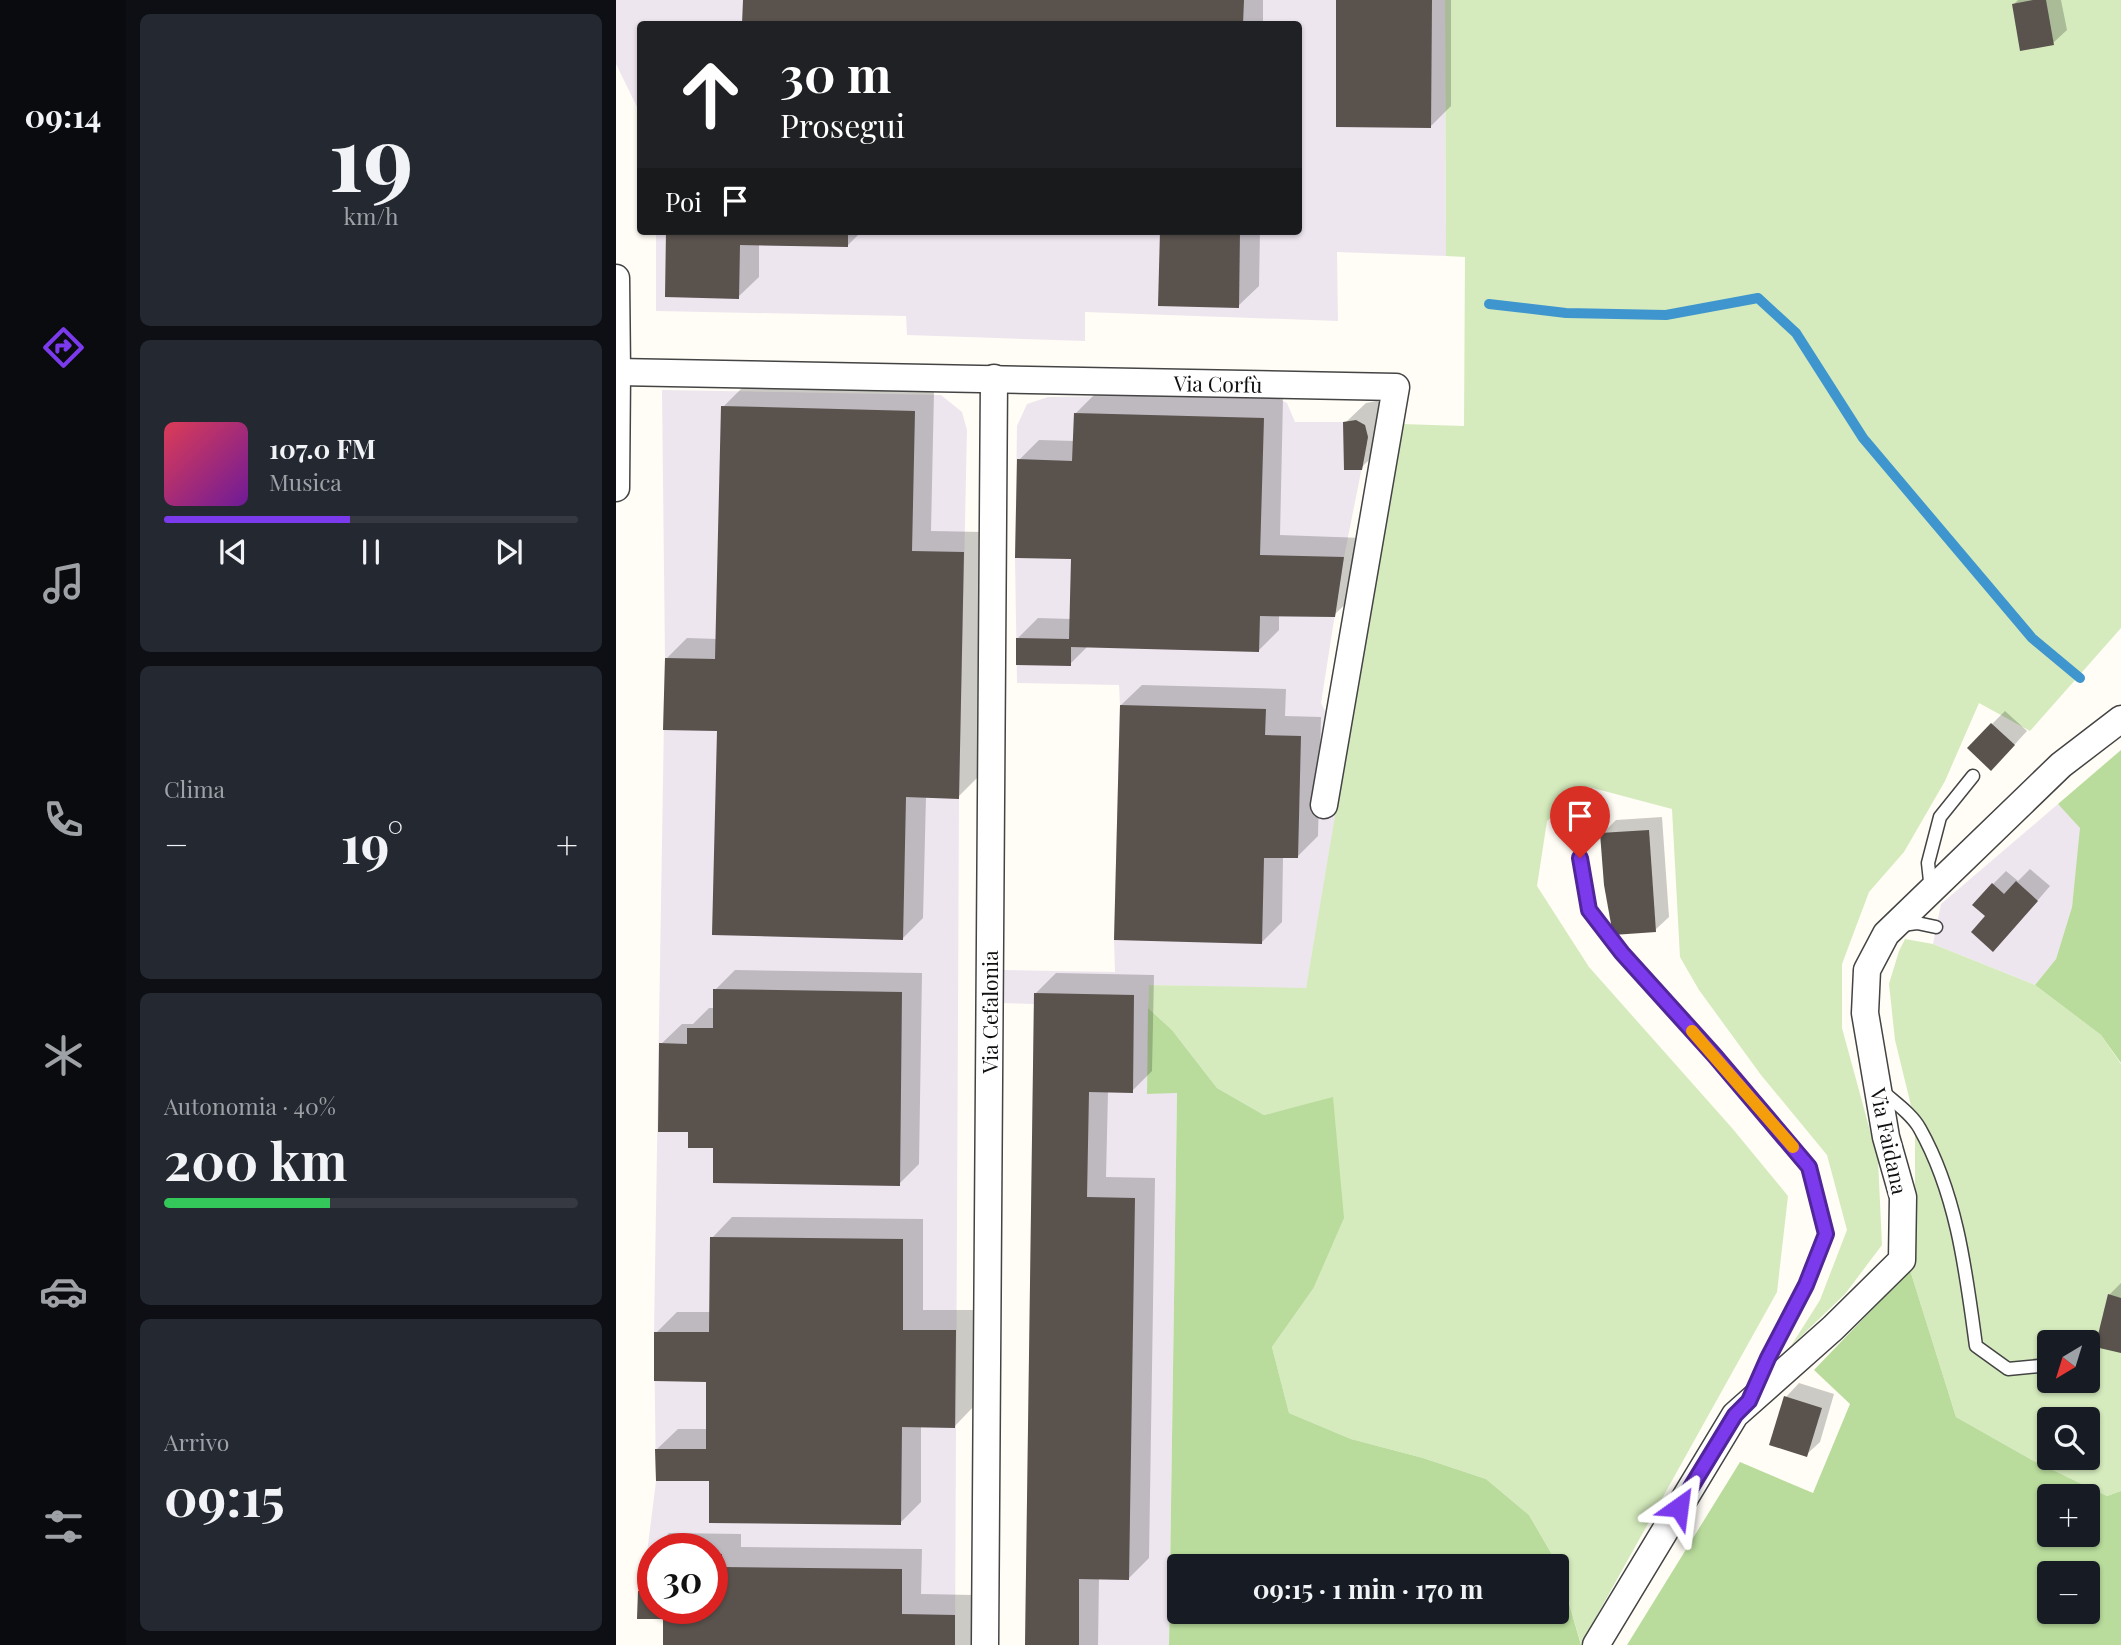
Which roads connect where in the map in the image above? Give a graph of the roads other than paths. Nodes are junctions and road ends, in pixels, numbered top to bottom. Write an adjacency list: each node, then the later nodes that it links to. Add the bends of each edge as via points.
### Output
1 (616, 278): 2 (street)
2 (617, 372): 3 (street, Via Corfù); 4 (street)
3 (993, 379): 7 (street, Via Corfù, via 1396,387); 15 (street, Via Cefalonia)
4 (616, 488)
5 (2121, 719): 9 (street, Via Faidana, via 2061,765)
6 (1973, 776): 9 (lane, via 1940,817 1927,863)
7 (1324, 805)
8 (1580, 858): 14 (lane, via 1589,910 1809,1167 1826,1234)
9 (1931, 890): 10 (street, Via Faidana)
10 (1894, 926): 11 (lane, via 1917,923); 12 (street, Via Faidana, via 1867,970 1865,1013)
11 (1936, 927)
12 (1877, 1086): 13 (lane, via 1919,1127 1945,1185 1964,1256 1976,1346 2008,1369); 14 (street, Via Faidana, via 1903,1197 1902,1260)
13 (2037, 1366)
14 (1749, 1401): 16 (street, Via Faidana, via 1735,1415)
15 (985, 1645)
16 (1596, 1645)

